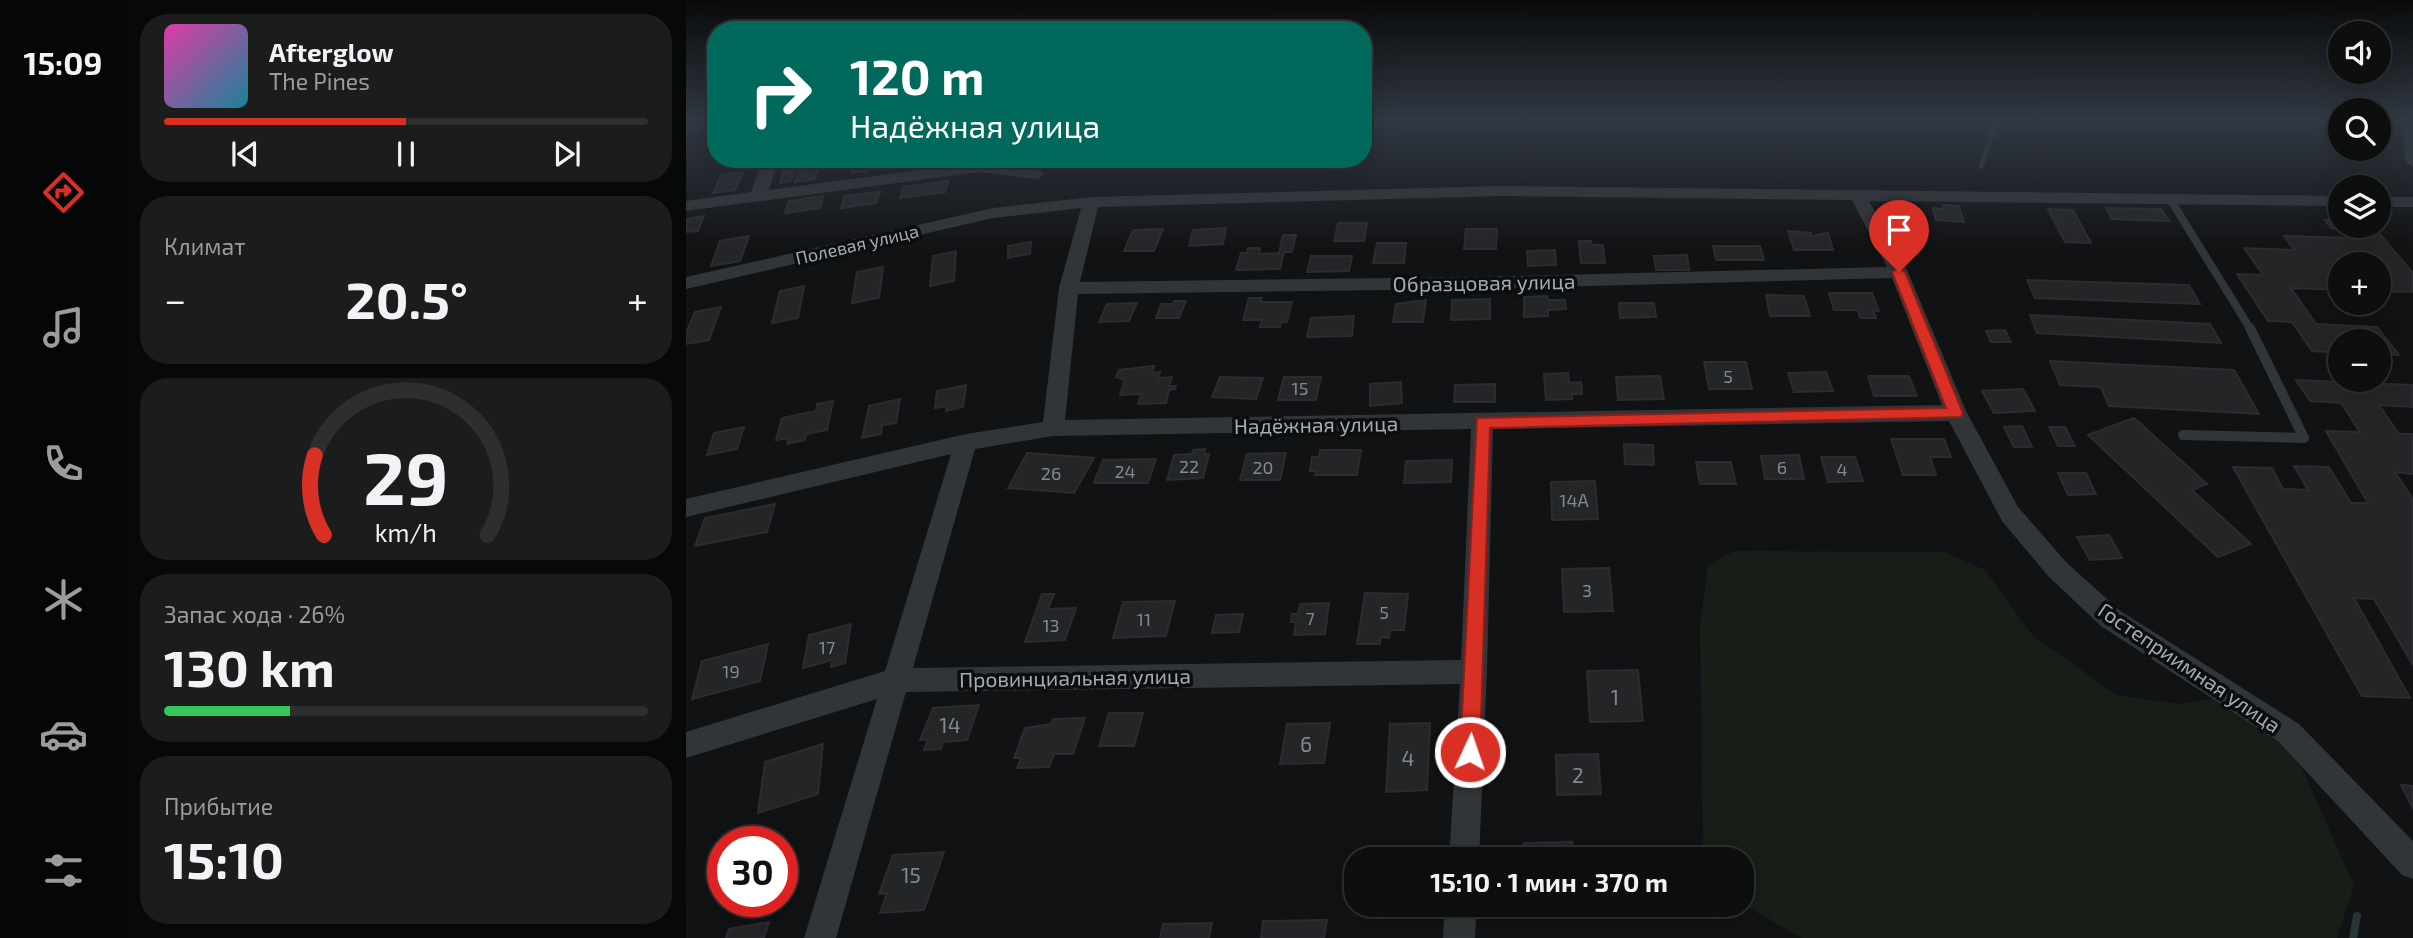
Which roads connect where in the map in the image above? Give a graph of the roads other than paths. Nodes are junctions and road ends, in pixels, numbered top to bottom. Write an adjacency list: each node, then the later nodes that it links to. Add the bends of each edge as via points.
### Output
1 (768, 168): 7 (street)
2 (888, 168): 5 (street)
3 (970, 168): 5 (street)
4 (1039, 168): 14 (street)
5 (885, 178): 7 (street)
6 (1857, 194): 8 (street, Полевая улица); 10 (street, Полевая улица, via 1500,191); 15 (street, Гостеприимная улица)
7 (758, 196): 13 (street)
8 (2170, 199): 9 (street, Полевая улица); 21 (lane, via 2259,342 2304,439)
9 (2328, 201)
10 (1091, 202): 14 (street, Полевая улица); 17 (street)
11 (2391, 202): 12 (street)
12 (2413, 202)
13 (686, 206)
14 (1028, 208): 16 (street, Полевая улица)
15 (1899, 272): 17 (street, Образцовая улица); 18 (street, Гостеприимная улица)
16 (686, 284)
17 (1069, 288): 20 (street)
18 (1956, 413): 19 (street, Надёжная улица); 28 (street, Гостеприимная улица, via 2010,514 2057,569 2110,618 2289,733)
19 (1482, 422): 20 (street, Надёжная улица); 24 (street)
20 (1053, 428): 22 (street, Надёжная улица)
21 (2183, 435)
22 (966, 442): 23 (street, Надёжная улица); 25 (street)
23 (686, 508)
24 (1475, 672): 25 (street, Провинциальная улица); 27 (street)
25 (897, 680): 26 (street, Провинциальная улица); 30 (street)
26 (686, 745)
27 (1465, 847)
28 (2413, 864)
29 (1460, 917): 31 (street)
30 (820, 938)
31 (1459, 938)

